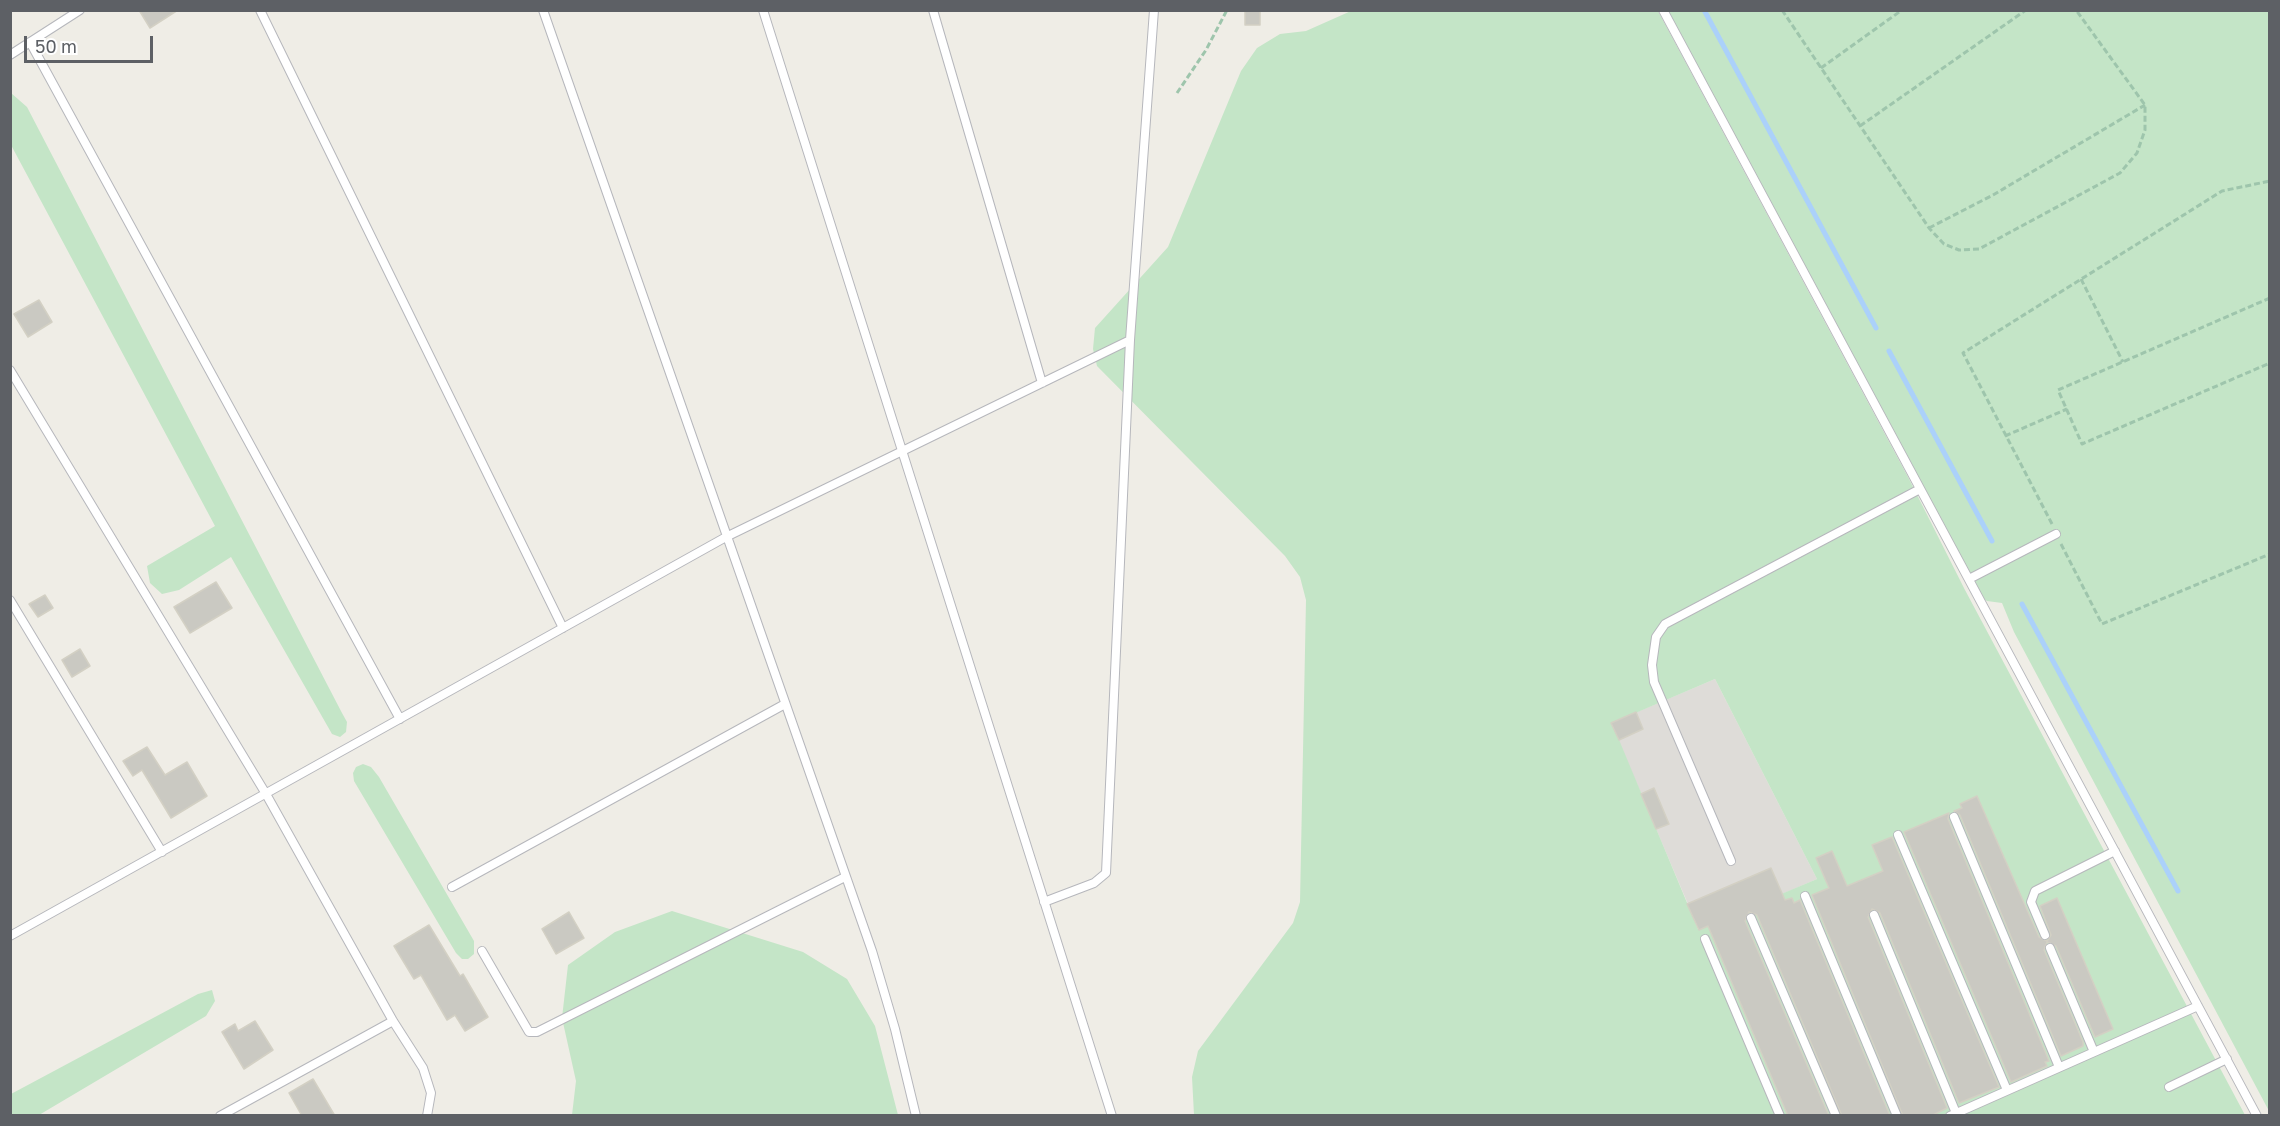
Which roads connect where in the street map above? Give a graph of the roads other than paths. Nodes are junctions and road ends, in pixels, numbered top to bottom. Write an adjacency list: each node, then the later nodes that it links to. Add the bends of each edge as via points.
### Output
1 (80, 10): 8 (lane)
2 (261, 10): 19 (lane)
3 (543, 10): 16 (lane)
4 (763, 10): 13 (lane)
5 (933, 10): 12 (lane)
6 (1154, 10): 10 (lane)
7 (1663, 10): 14 (lane)
8 (30, 42): 9 (lane); 21 (lane)
9 (10, 55)
10 (1130, 340): 12 (lane); 31 (lane, via 1107,873 1094,883)
11 (10, 369): 22 (lane)
12 (1042, 383): 13 (lane)
13 (902, 451): 16 (lane); 31 (lane)
14 (1920, 489): 17 (lane); 27 (lane, via 1665,624 1656,637 1654,682)
15 (2056, 534): 17 (lane)
16 (726, 537): 19 (lane); 20 (lane)
17 (1969, 579): 25 (lane)
18 (10, 600): 26 (lane)
19 (563, 628): 21 (lane)
20 (785, 704): 28 (lane); 29 (lane)
21 (400, 719): 22 (lane)
22 (266, 794): 26 (lane); 40 (lane)
23 (1954, 817): 43 (lane)
24 (1898, 835): 45 (lane)
25 (2115, 851): 35 (lane, via 2035,891 2031,902); 39 (lane)
26 (162, 852): 34 (lane)
27 (1731, 861)
28 (845, 877): 38 (lane, via 537,1032 529,1032); 49 (lane, via 872,951)
29 (452, 887)
30 (1805, 896): 53 (lane)
31 (1044, 902): 50 (lane)
32 (1874, 915): 46 (lane)
33 (1751, 918): 52 (lane)
34 (10, 936)
35 (2045, 936)
36 (1705, 939): 51 (lane)
37 (2050, 948): 41 (lane)
38 (482, 951)
39 (2198, 1006): 41 (lane); 42 (lane)
40 (393, 1021): 47 (lane); 48 (lane, via 426,1077 431,1093)
41 (2094, 1052): 43 (lane)
42 (2227, 1059): 44 (lane); 54 (lane)
43 (2060, 1067): 45 (lane)
44 (2169, 1087)
45 (2007, 1090): 46 (lane)
46 (1953, 1114)
47 (220, 1116)
48 (427, 1116)
49 (916, 1116)
50 (1112, 1116)
51 (1780, 1116)
52 (1836, 1116)
53 (1897, 1116)
54 (2257, 1116)

